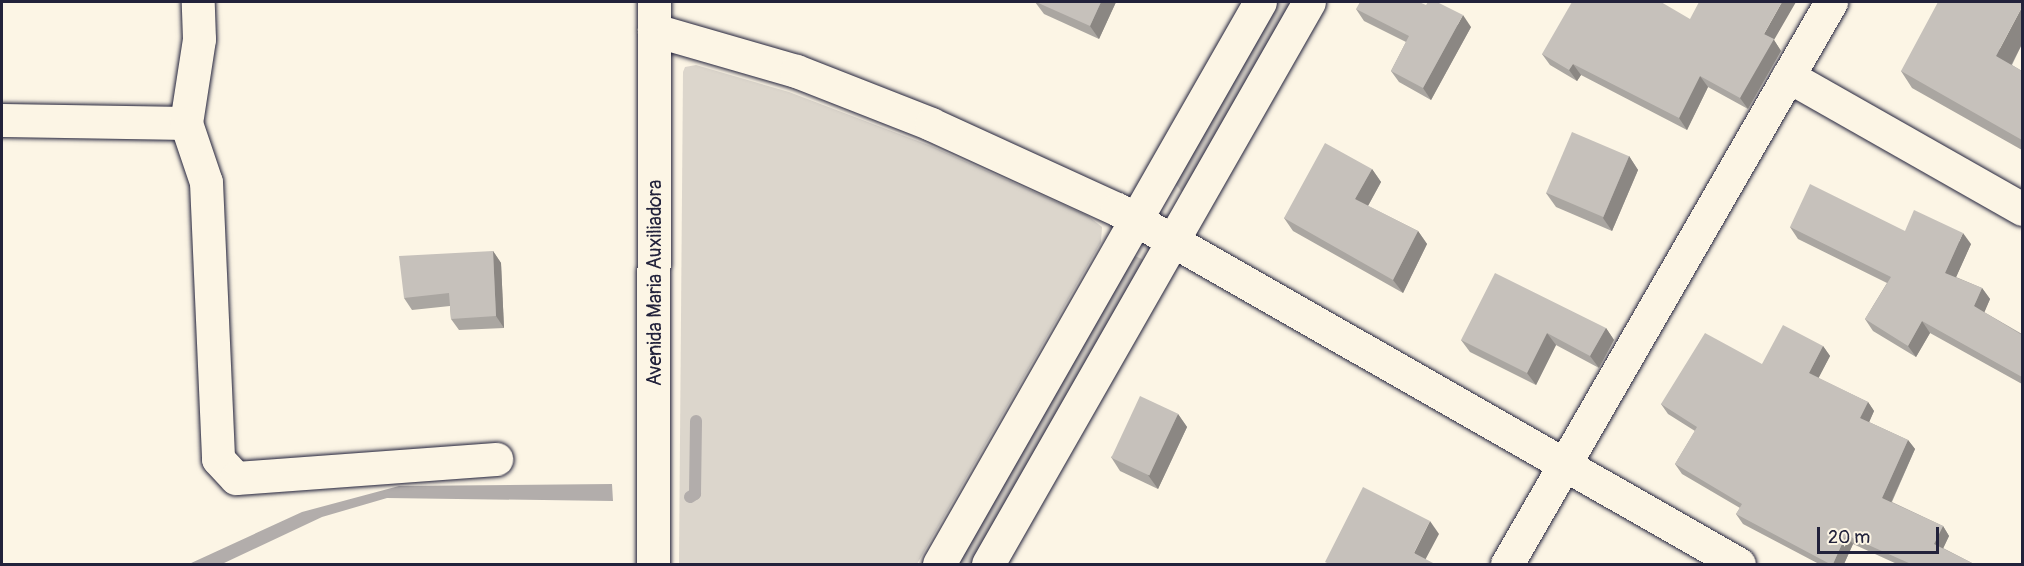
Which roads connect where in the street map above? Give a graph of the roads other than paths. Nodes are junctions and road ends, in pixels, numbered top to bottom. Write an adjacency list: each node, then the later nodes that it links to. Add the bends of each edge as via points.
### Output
1 (198, 2): 8 (street, via 199,39)
2 (1260, 2): 10 (street)
3 (1309, 2): 11 (street)
4 (1831, 2): 6 (street)
5 (654, 16): 10 (street, via 911,116); 14 (street, Avenida Maria Auxiliadora)
6 (1788, 76): 9 (street); 13 (street)
7 (2, 120): 8 (street)
8 (186, 123): 12 (street, via 206,182 218,459 236,478)
9 (2022, 209)
10 (1136, 220): 11 (street); 15 (street)
11 (1172, 240): 13 (street); 16 (street)
12 (496, 459)
13 (1564, 465): 17 (street); 18 (street)
14 (653, 564)
15 (939, 564)
16 (988, 564)
17 (1507, 564)
18 (1739, 564)

